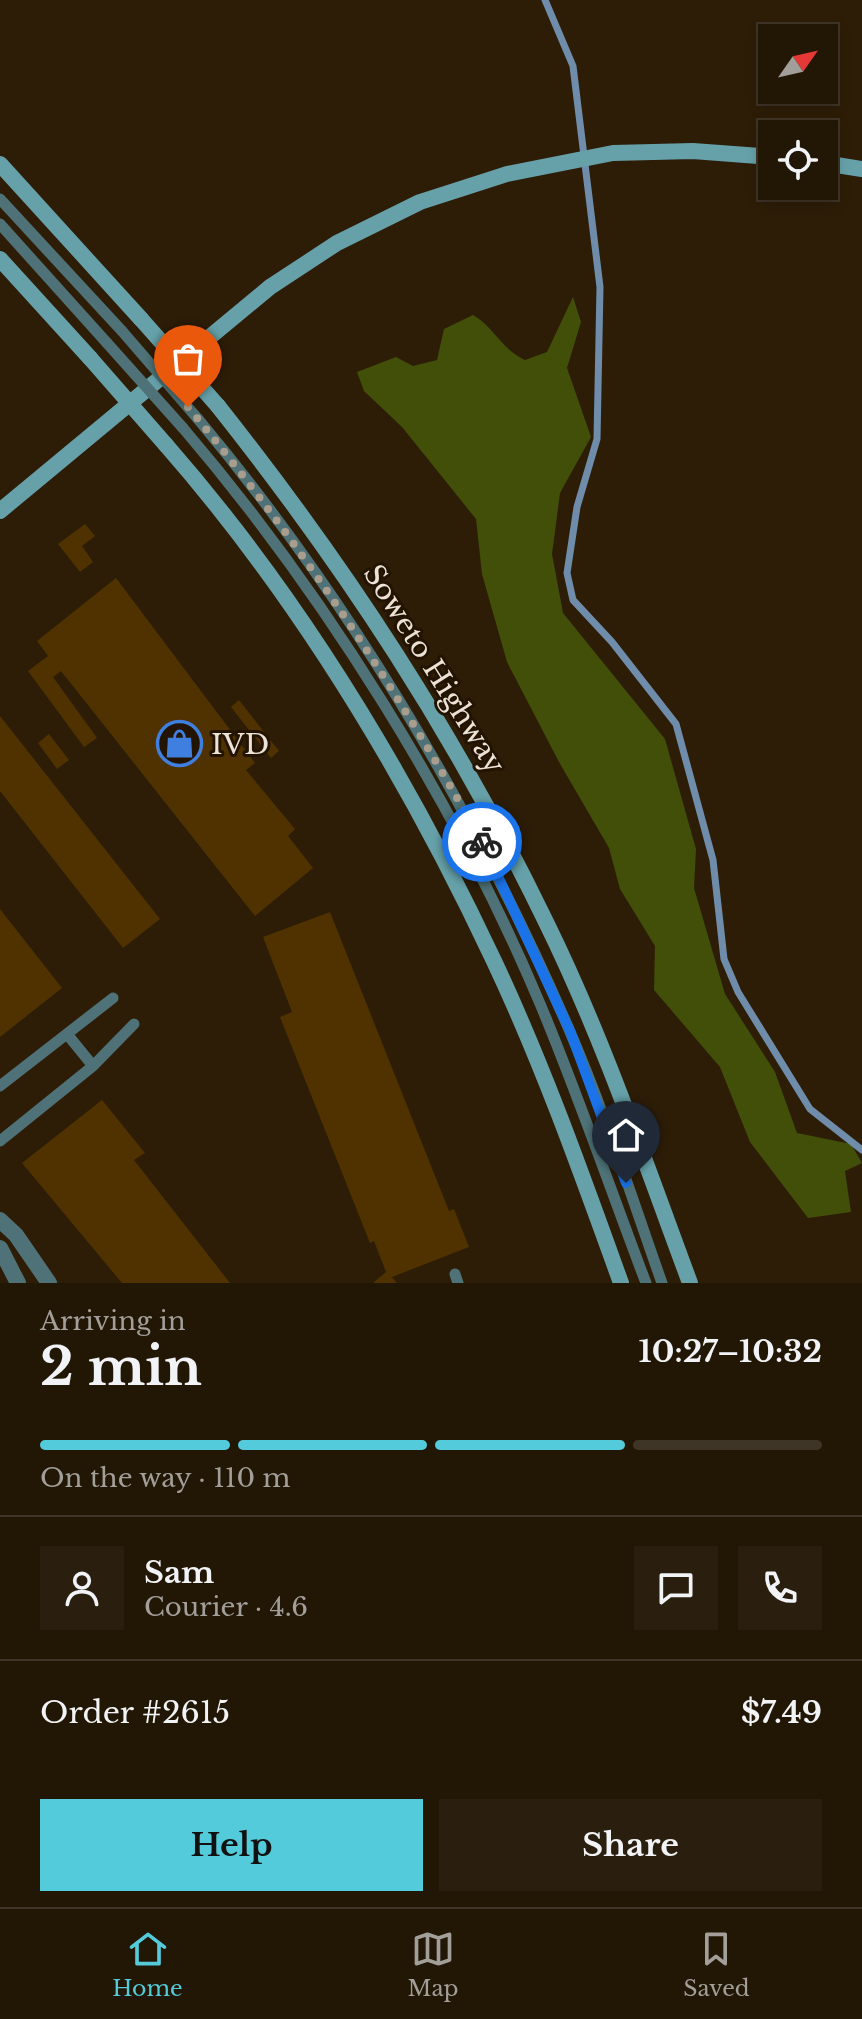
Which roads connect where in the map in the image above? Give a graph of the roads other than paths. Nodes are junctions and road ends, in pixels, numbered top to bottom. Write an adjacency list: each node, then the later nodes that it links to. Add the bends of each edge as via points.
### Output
1 (758, 156): 8 (main road, via 613,153 480,181 420,202 298,266)
2 (0, 164): 22 (main road, Soweto Highway, bridge, via 218,406 340,566 421,688 547,924 607,1061)
3 (838, 165): 4 (main road)
4 (862, 169)
5 (0, 199): 21 (lane, Soweto Highway, bridge, via 198,419 307,558 423,735 486,851 570,1031)
6 (0, 224): 20 (lane, bridge, via 183,428 341,637 471,861 541,1006)
7 (0, 259): 19 (main road, bridge, via 215,504 375,737 435,843 512,1003)
8 (0, 511)
9 (113, 998): 11 (lane)
10 (134, 1024): 12 (lane)
11 (67, 1034): 12 (lane); 13 (lane)
12 (93, 1066): 14 (lane)
13 (0, 1086)
14 (0, 1141)
15 (0, 1220): 18 (street)
16 (0, 1248): 17 (street)
17 (18, 1283)
18 (49, 1283)
19 (621, 1283)
20 (646, 1283)
21 (662, 1283)
22 (690, 1283)

